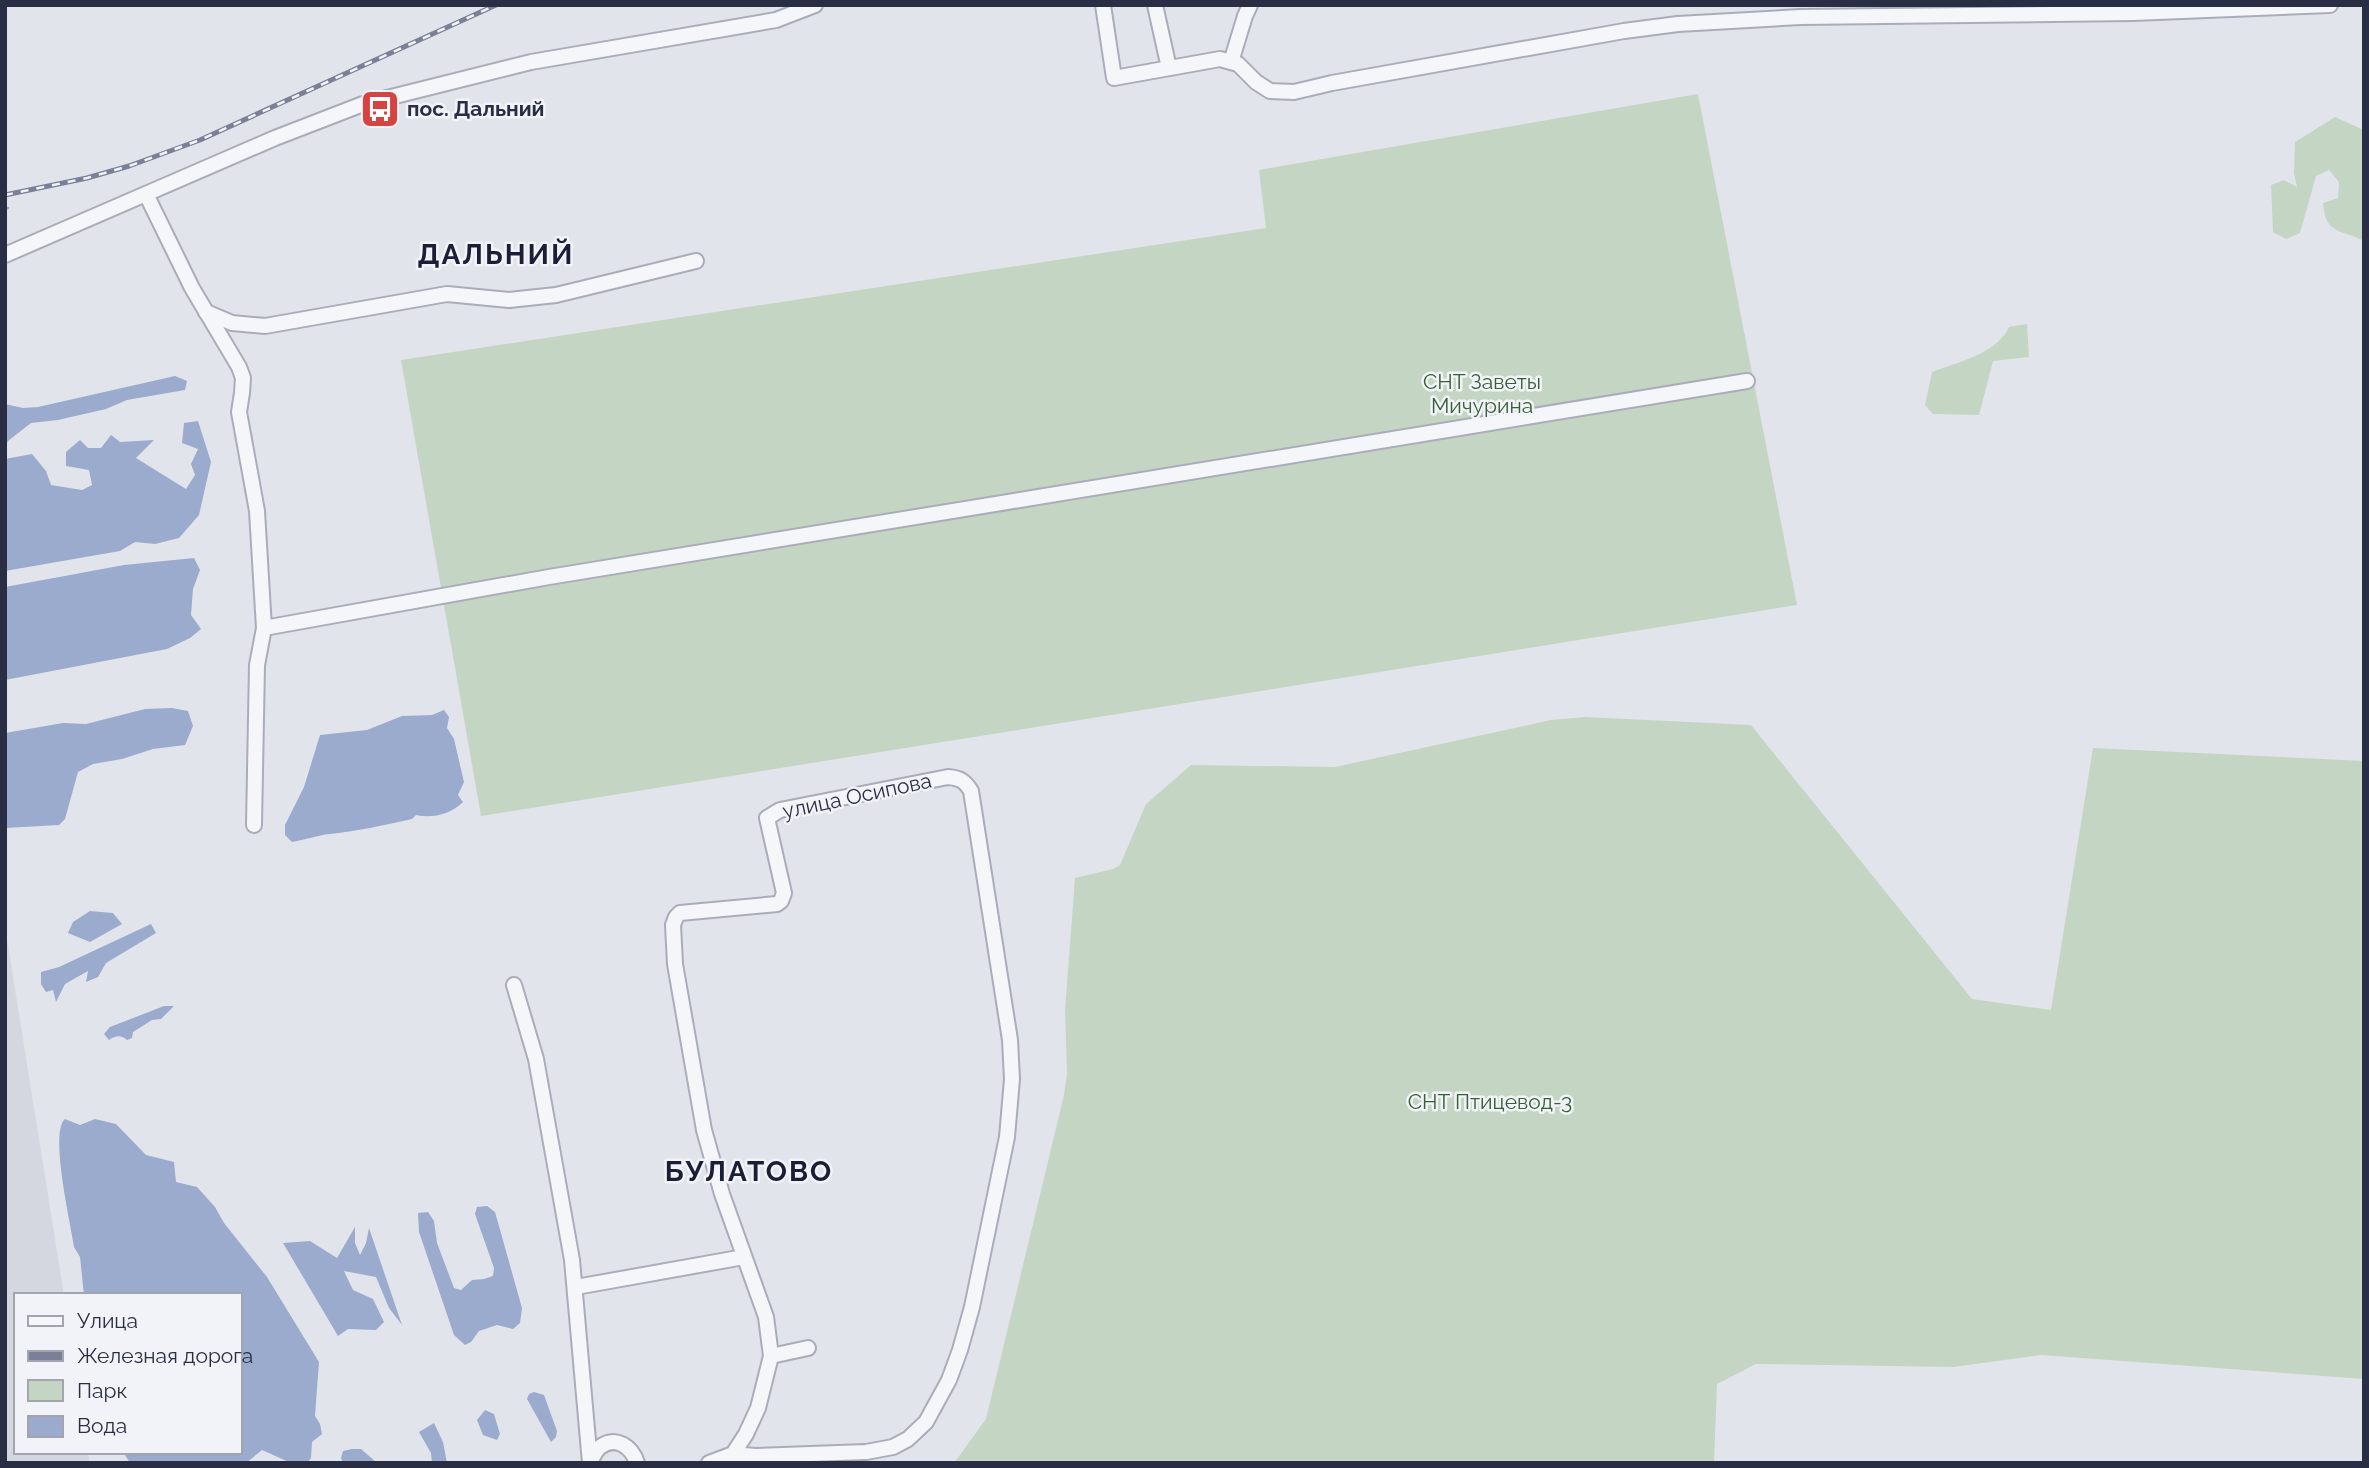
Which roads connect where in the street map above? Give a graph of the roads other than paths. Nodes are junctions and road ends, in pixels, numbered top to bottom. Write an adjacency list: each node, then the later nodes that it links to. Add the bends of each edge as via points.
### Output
1 (815, 5): 10 (street, via 776,20 543,60 363,104)
2 (1102, 5): 9 (street, via 1114,78)
3 (1155, 5): 9 (street)
4 (1235, 5): 7 (street)
5 (1250, 5): 7 (street)
6 (2330, 5): 8 (street, via 1678,24 1294,92 1270,90)
7 (1242, 24): 8 (street)
8 (1231, 62): 9 (street, via 1220,59)
9 (1169, 68)
10 (146, 194): 11 (street); 13 (street)
11 (5, 255)
12 (696, 261): 13 (street, via 556,295 509,300 447,294 265,326 232,323)
13 (206, 312): 15 (street, via 243,378 239,412 257,511)
14 (1748, 381): 15 (street, via 535,579)
15 (264, 628): 16 (street, via 257,665)
16 (254, 825)
17 (514, 985): 19 (street, via 536,1059)
18 (744, 1257): 19 (street); 21 (street, улица Осипова, via 766,1317); 22 (street, улица Осипова, via 704,1130 675,964 676,917 781,901 767,818 780,810 958,778 971,792 1010,1040 1012,1079 1007,1137 960,1350 926,1422 893,1447 755,1457)
19 (576, 1287): 23 (street)
20 (808, 1348): 21 (street)
21 (771, 1356): 22 (street, улица Осипова, via 758,1408)
22 (733, 1454): 25 (street, улица Осипова)
23 (590, 1462): 24 (street, via 599,1448 611,1442 634,1452)
24 (637, 1463)
25 (709, 1463)

